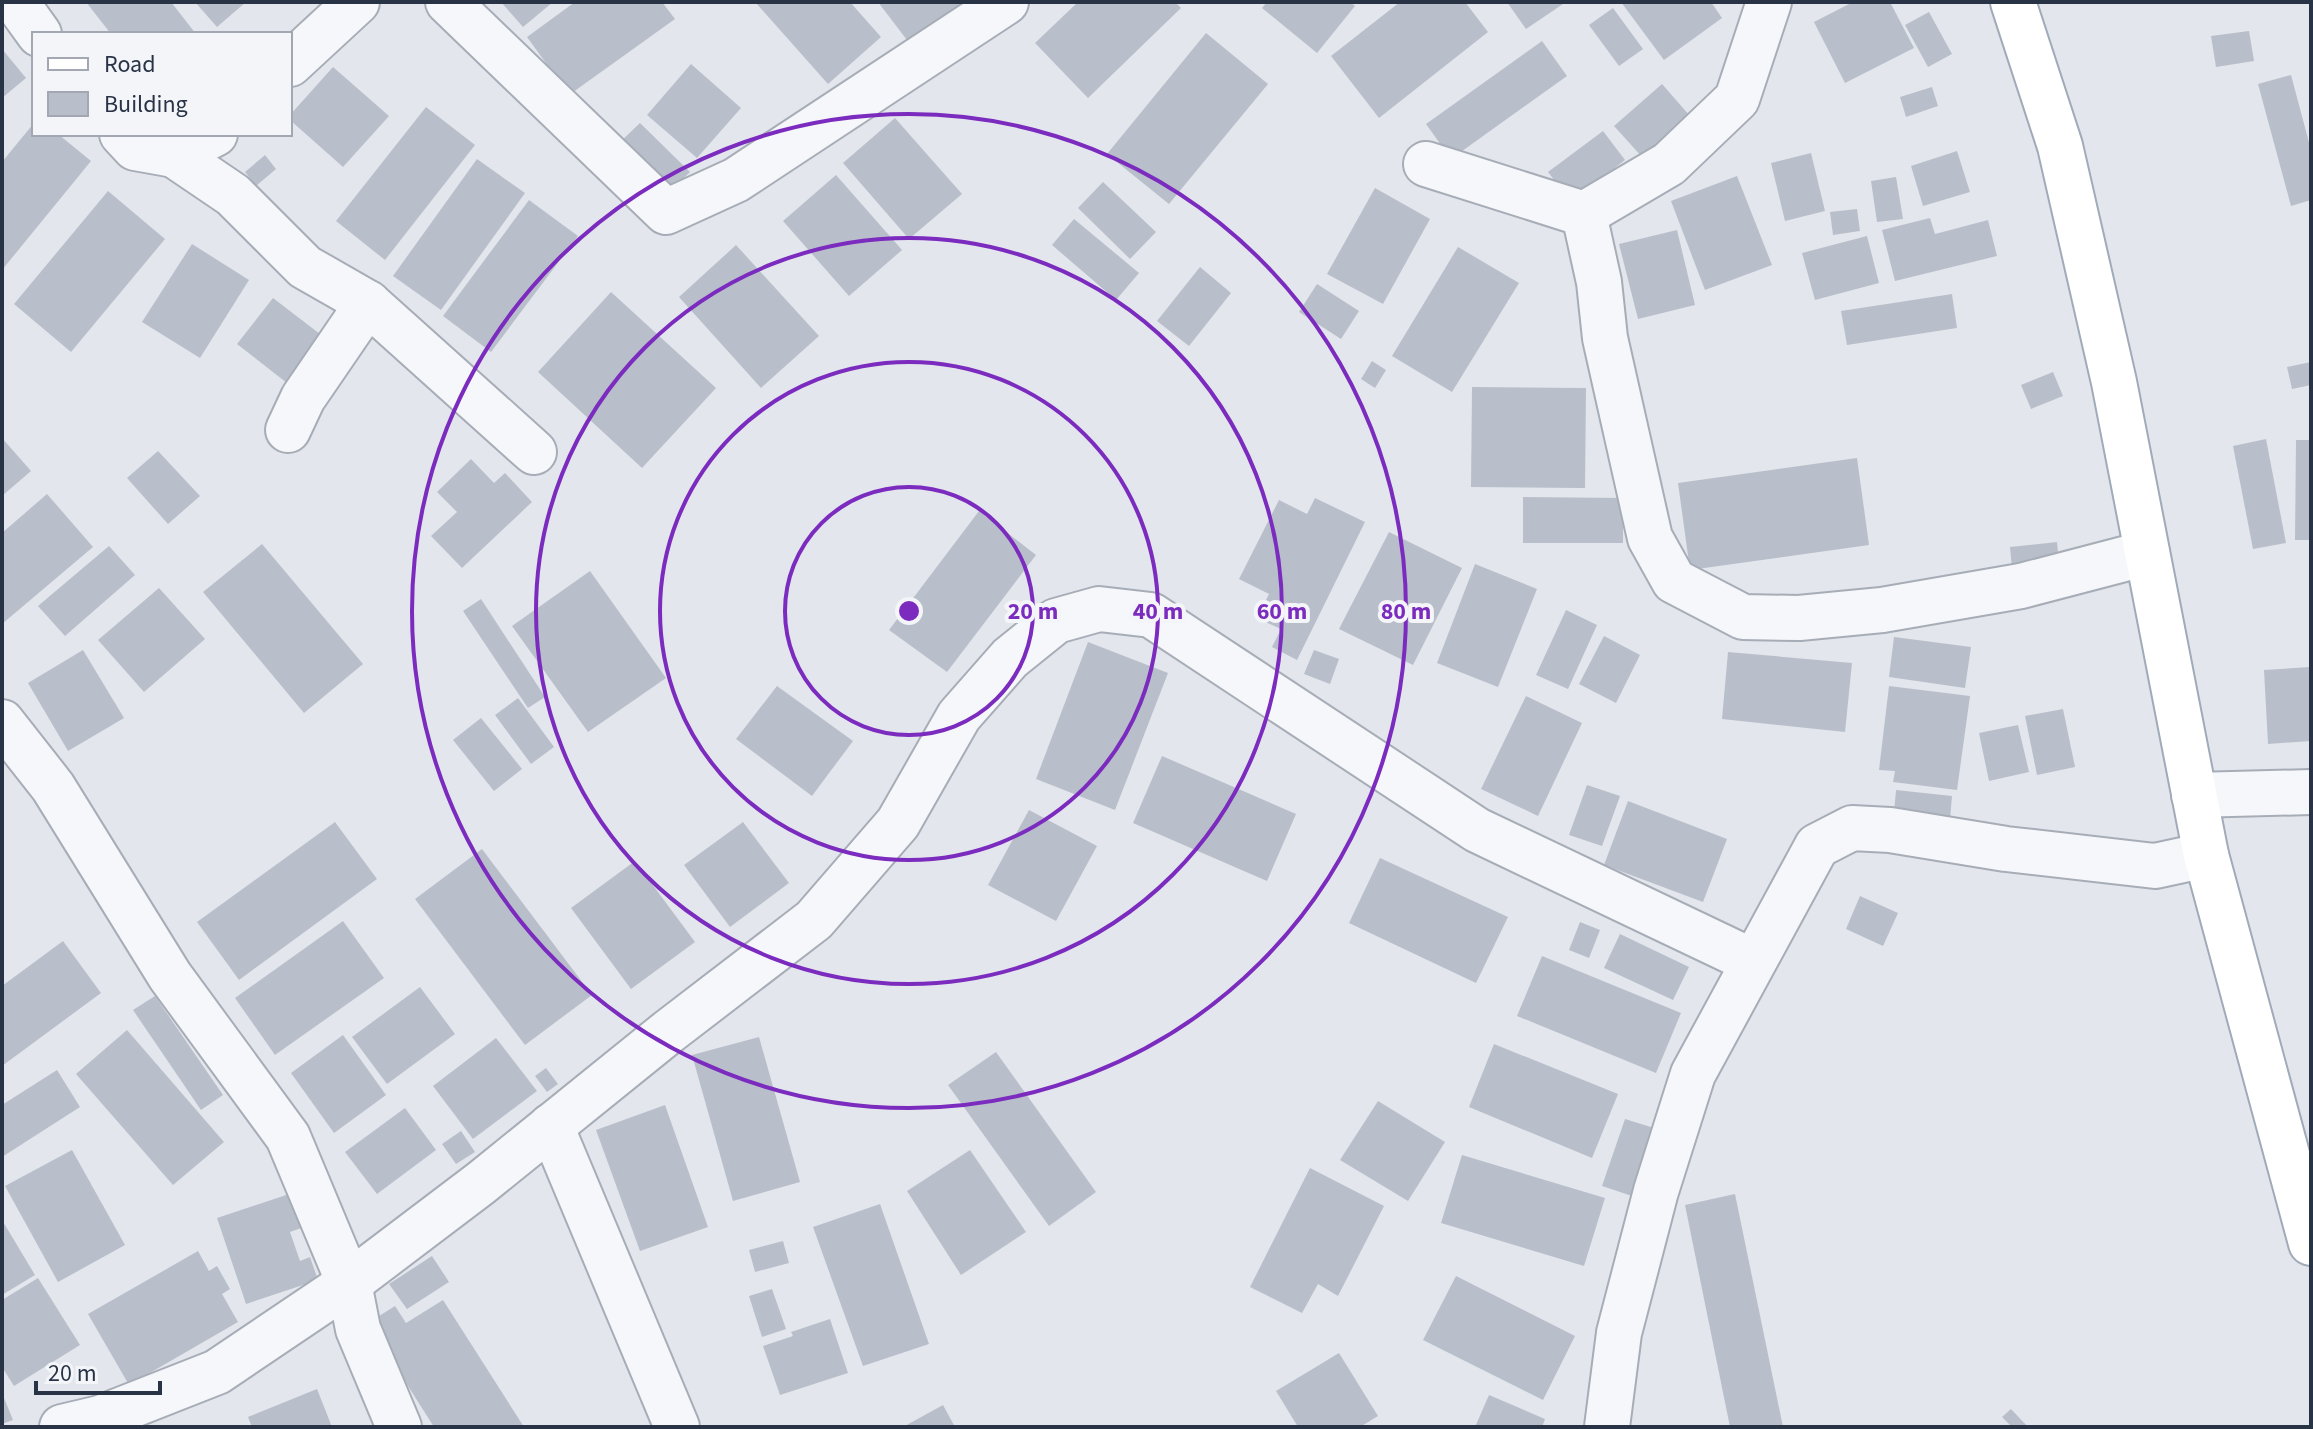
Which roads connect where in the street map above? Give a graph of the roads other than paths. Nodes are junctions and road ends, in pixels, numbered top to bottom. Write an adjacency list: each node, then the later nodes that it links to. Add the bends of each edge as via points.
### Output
1 (16, 2): 7 (street)
2 (357, 2): 8 (street)
3 (448, 2): 4 (street, via 666,212 736,180)
4 (1006, 2)
5 (1769, 2): 13 (street, via 1737,99 1669,164)
6 (2013, 2): 17 (main road, via 2060,146)
7 (38, 32)
8 (292, 62)
9 (124, 136): 11 (street, via 135,148)
10 (211, 136): 11 (street)
11 (174, 155): 14 (street, via 233,195 305,267)
12 (1426, 164): 13 (street)
13 (1584, 214): 17 (street, via 1605,338 1650,538 1674,581 1743,617 1799,618 2021,586)
14 (368, 303): 15 (street, via 303,398); 16 (street)
15 (288, 430)
16 (534, 452)
17 (2147, 553): 20 (main road)
18 (2, 722): 25 (street, via 53,787 170,976 288,1137)
19 (2311, 792): 20 (street)
20 (2194, 795): 21 (main road)
21 (2206, 855): 22 (street, via 2155,866 1852,828 1817,846); 24 (main road)
22 (1752, 961): 23 (street, via 1477,830 1151,615 1099,609 1056,621 1010,658 959,716 898,823 814,920); 29 (street, via 1693,1074 1660,1177 1619,1333)
23 (551, 1126): 25 (street); 28 (street)
24 (2311, 1243)
25 (349, 1283): 26 (street, via 217,1372 100,1418); 27 (street, via 358,1329)
26 (62, 1427)
27 (399, 1427)
28 (677, 1427)
29 (1607, 1427)

